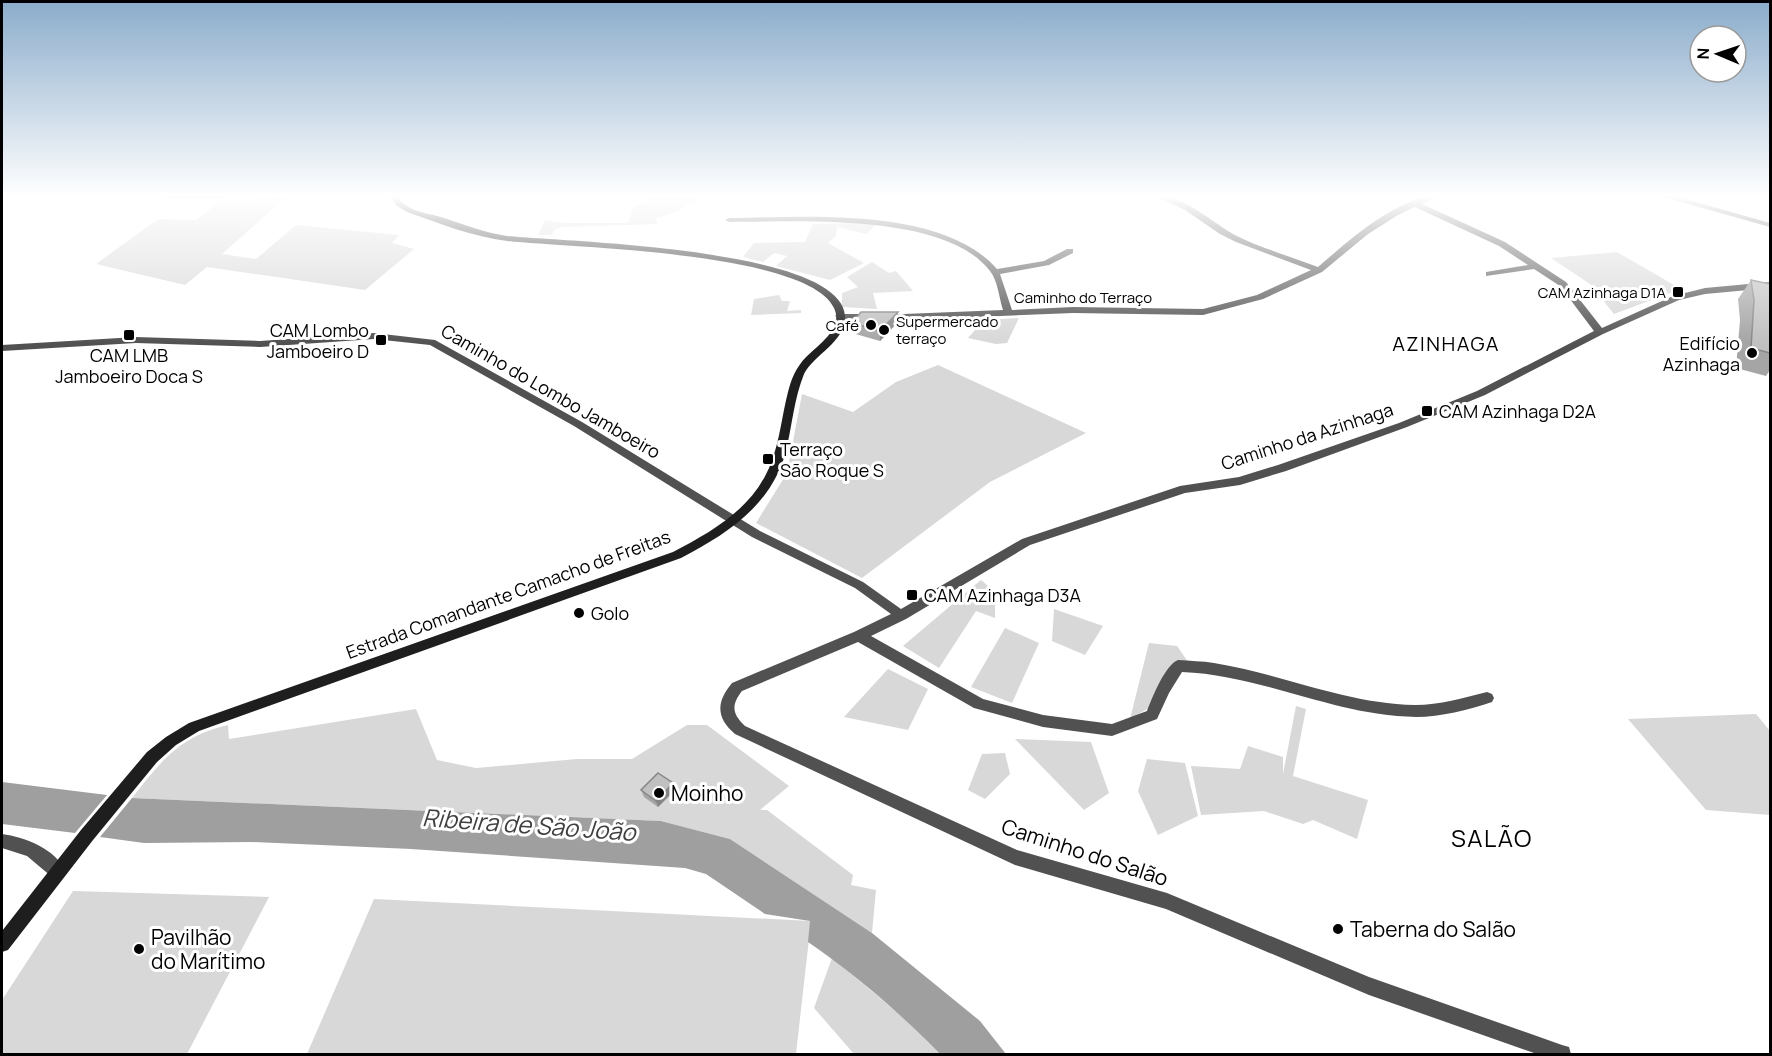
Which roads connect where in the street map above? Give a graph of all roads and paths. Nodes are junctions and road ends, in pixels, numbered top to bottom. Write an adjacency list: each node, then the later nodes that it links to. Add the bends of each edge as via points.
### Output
1 (596, 245): 13 (main road, via 681,252 800,278 824,289 835,301)
2 (962, 245): 9 (street)
3 (1253, 245): 8 (street)
4 (1349, 245): 8 (street, Caminho do Terraço)
5 (1504, 245): 7 (street)
6 (1070, 251): 9 (street, via 1046,263)
7 (1535, 266): 10 (street); 14 (street, via 1563,284)
8 (1319, 270): 12 (street, Caminho do Terraço, via 1260,297 1203,312)
9 (995, 272): 12 (street)
10 (1489, 274)
11 (1770, 285): 14 (street, Caminho da Azinhaga, via 1676,298)
12 (1008, 312): 13 (street, Caminho do Terraço, via 904,318)
13 (840, 316): 16 (main road, Estrada Comandante Camacho de Freitas, via 832,338 801,371 772,473 758,497)
14 (1600, 332): 17 (street, Caminho da Azinhaga, via 1481,393 1403,425 1250,477 1184,489 1026,542)
15 (2, 348): 16 (street, Caminho do Lombo Jamboeiro, via 136,339 260,344 374,336 422,340 442,346)
16 (736, 520): 17 (street, Caminho do Lombo Jamboeiro, via 756,534 859,585); 21 (main road, Estrada Comandante Camacho de Freitas, via 653,566 194,728 152,757)
17 (901, 615): 18 (street, Caminho da Azinhaga)
18 (860, 636): 19 (street, via 979,704 1043,721 1112,730 1152,715 1178,666 1219,669 1364,707 1399,711 1438,711); 23 (street, Caminho do Salão, via 736,687 727,703 730,722 1015,857 1167,901 1369,986)
19 (1487, 698)
20 (2, 841): 21 (street, via 20,844 42,856)
21 (58, 872): 22 (main road, Estrada Comandante Camacho de Freitas)
22 (2, 944)
23 (1562, 1054)

